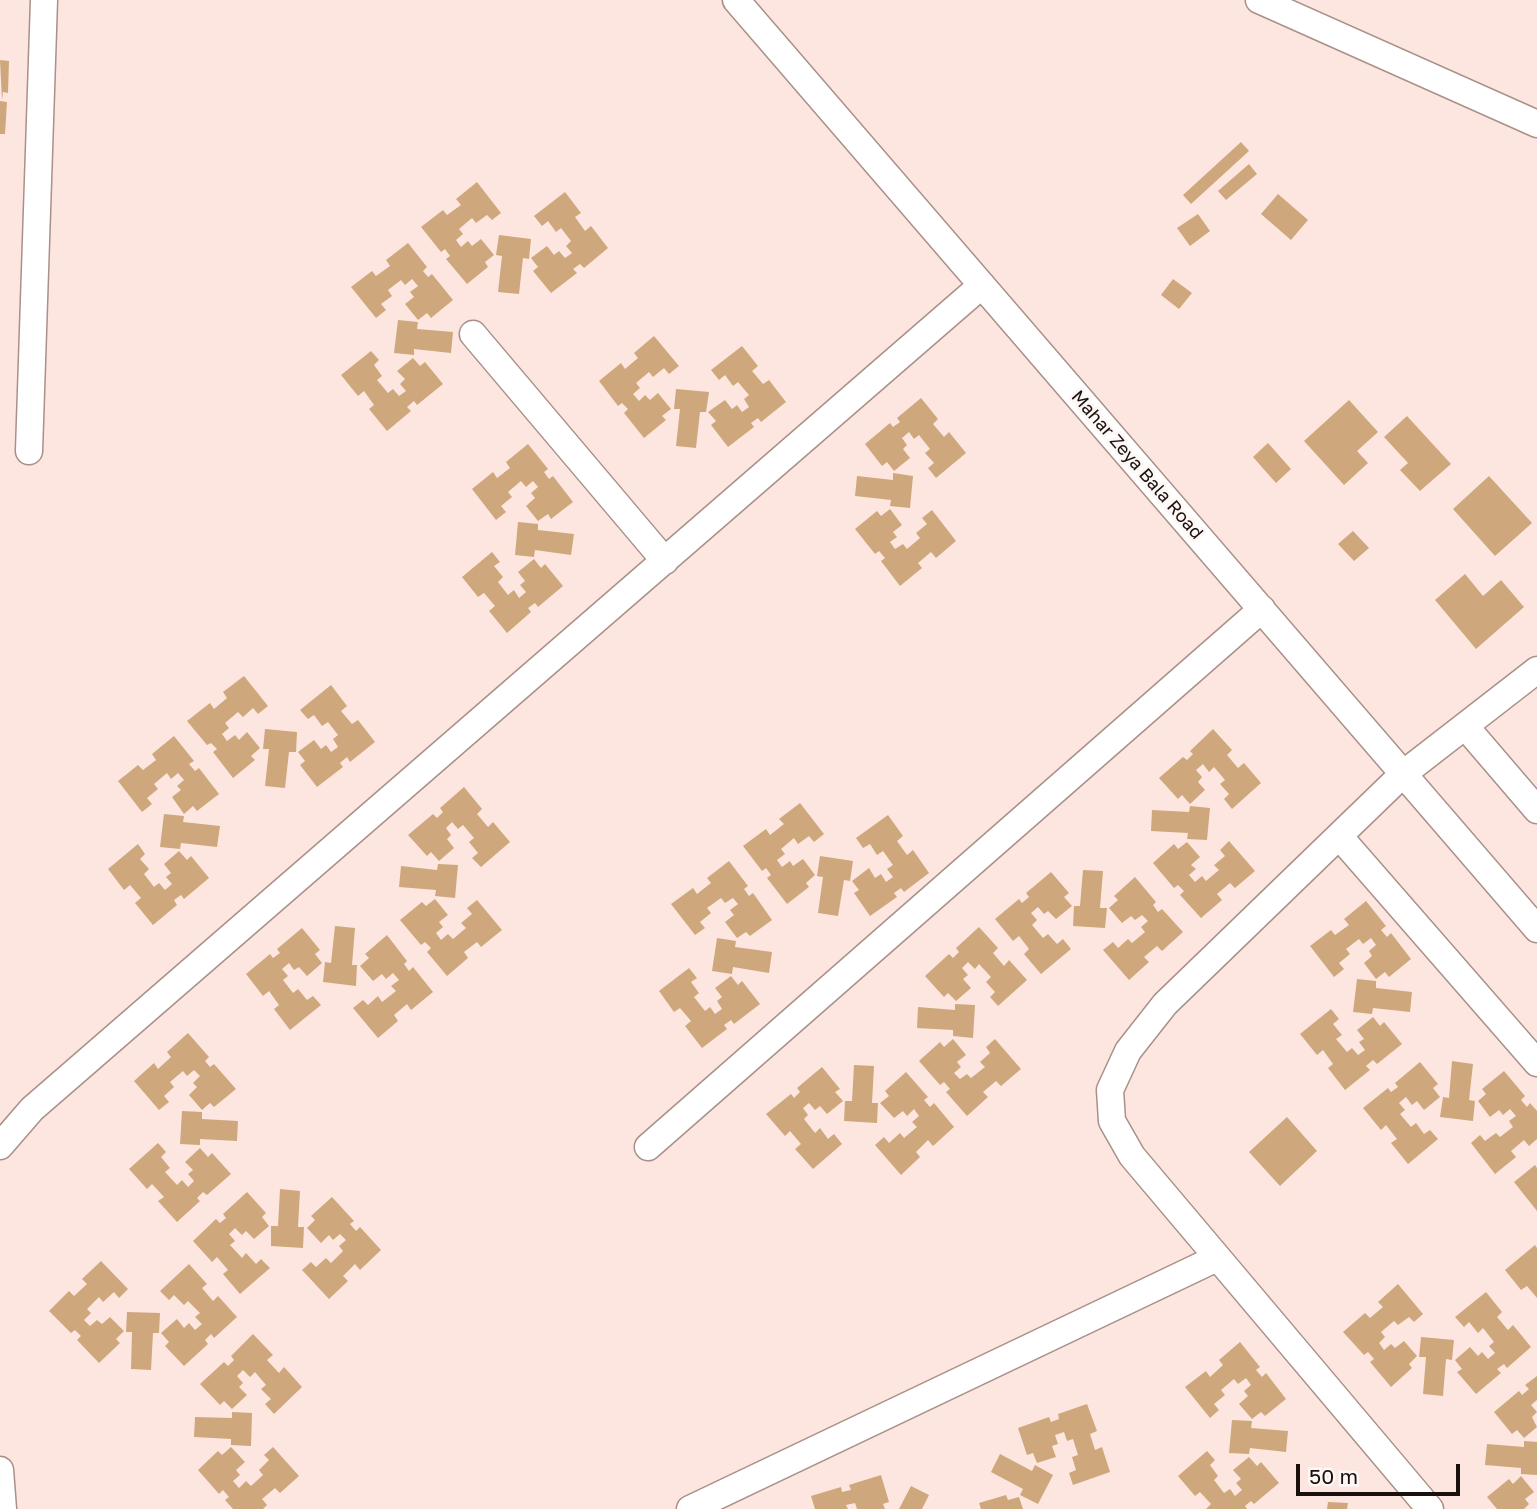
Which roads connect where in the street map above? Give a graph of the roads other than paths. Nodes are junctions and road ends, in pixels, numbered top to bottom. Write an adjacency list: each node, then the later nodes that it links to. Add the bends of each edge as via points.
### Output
1 (44, 0): 7 (street)
2 (736, 0): 5 (street, Mahar Zeya Bala Road)
3 (1259, 0): 4 (street)
4 (1537, 124)
5 (982, 285): 8 (street); 9 (street, Mahar Zeya Bala Road)
6 (473, 334): 8 (street)
7 (29, 451)
8 (664, 561): 17 (street, via 43,1100)
9 (1262, 609): 12 (street, Mahar Zeya Bala Road); 18 (street)
10 (1537, 670): 11 (street)
11 (1465, 726): 12 (street); 13 (street)
12 (1404, 774): 14 (street); 15 (street, Mahar Zeya Bala Road)
13 (1537, 810)
14 (1339, 836): 16 (street); 19 (street, via 1165,1004 1128,1051 1110,1090 1112,1121 1132,1156)
15 (1537, 929)
16 (1537, 1063)
17 (0, 1146)
18 (648, 1147)
19 (1217, 1258): 22 (street); 23 (street)
20 (0, 1470): 21 (street)
21 (3, 1509)
22 (690, 1509)
23 (1430, 1509)

